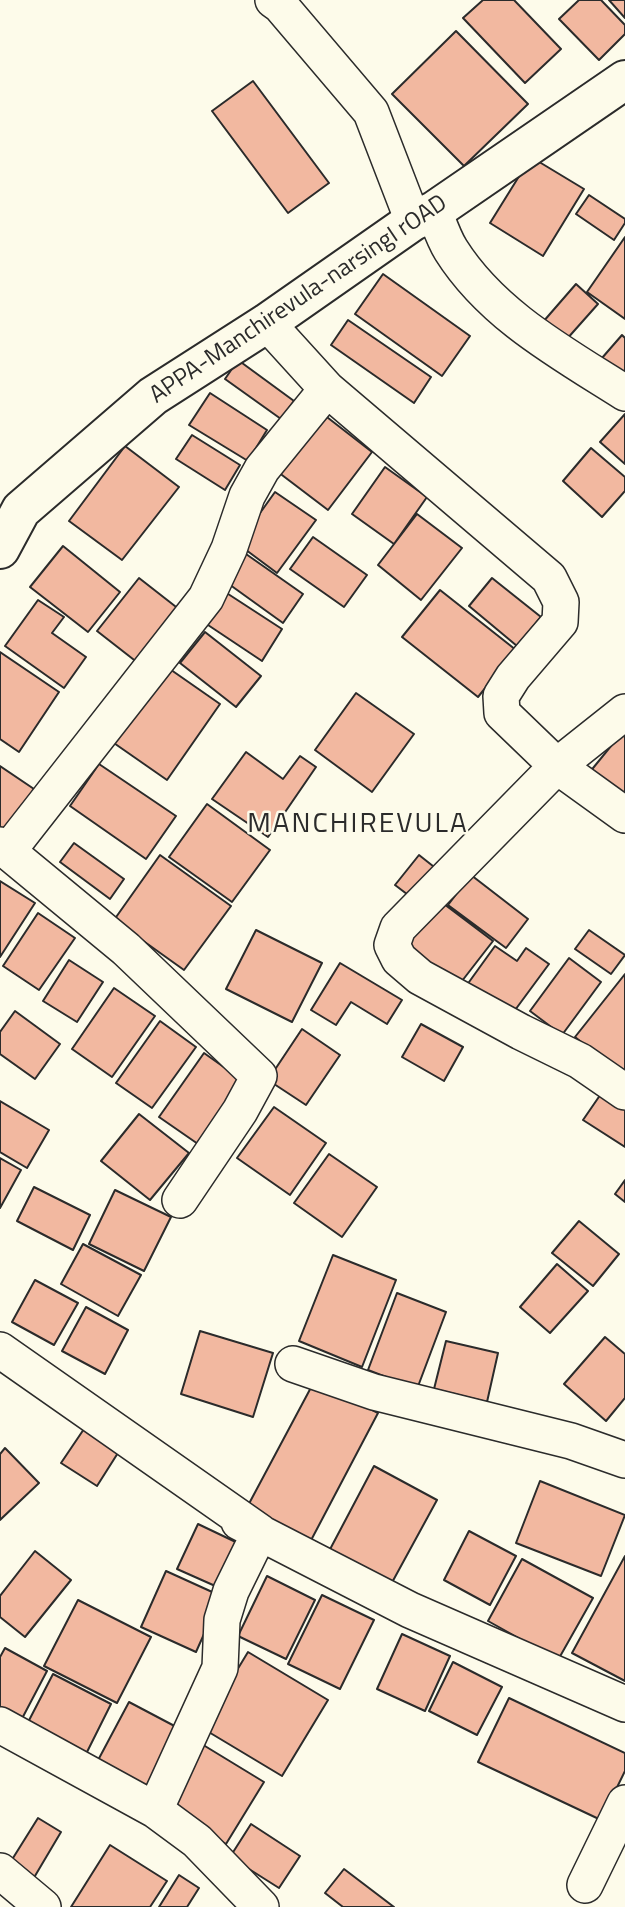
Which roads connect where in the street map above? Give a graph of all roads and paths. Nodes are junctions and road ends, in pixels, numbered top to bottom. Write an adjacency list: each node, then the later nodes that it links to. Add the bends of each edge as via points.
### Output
1 (272, 0): 3 (street, via 371,112)
2 (625, 80): 3 (street, APPA-Manchirevula-narsingI rOAD)
3 (423, 216): 4 (street, APPA-Manchirevula-narsingI rOAD); 6 (street, via 472,280 525,329)
4 (267, 323): 5 (street); 7 (street, APPA-Manchirevula-narsingI rOAD, via 153,396 21,510)
5 (327, 389): 9 (street, via 549,578 562,602 560,622 513,677 502,696 502,713); 11 (street, via 262,469 206,598)
6 (625, 393)
7 (1, 543)
8 (625, 712): 9 (street)
9 (557, 766): 10 (street); 12 (street, via 398,928 392,945 399,959 420,977 580,1061)
10 (625, 815)
11 (4, 848): 13 (street, via 126,949 259,1076)
12 (625, 1092)
13 (180, 1200)
14 (0, 1350): 18 (street)
15 (293, 1364): 16 (street, via 374,1392 572,1441)
16 (625, 1460)
17 (163, 1483): 18 (street)
18 (260, 1532): 19 (street, via 410,1610); 22 (street, via 222,1620 220,1668)
19 (625, 1704)
20 (0, 1725): 22 (street)
21 (625, 1803): 24 (street)
22 (155, 1810): 26 (street, via 197,1841)
23 (0, 1871): 25 (street)
24 (585, 1885)
25 (43, 1907)
26 (261, 1907)

